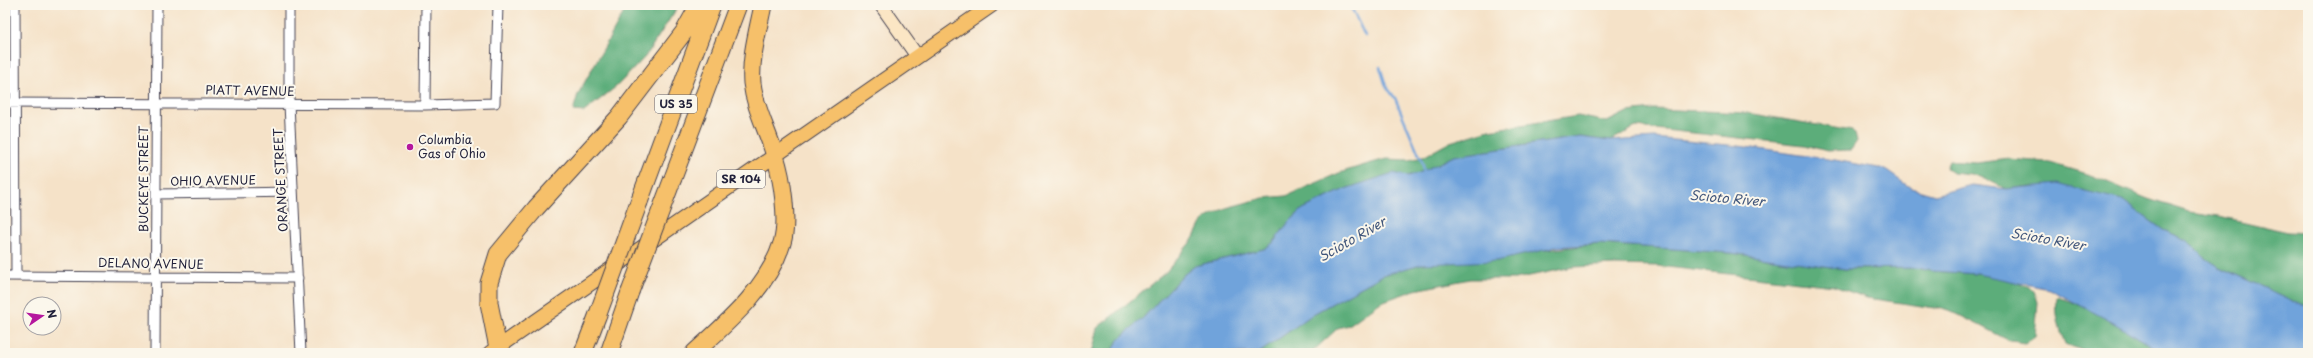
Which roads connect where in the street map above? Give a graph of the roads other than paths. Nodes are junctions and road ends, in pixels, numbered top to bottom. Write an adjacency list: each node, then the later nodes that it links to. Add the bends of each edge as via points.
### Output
1 (15, 5): 14 (street)
2 (157, 5): 15 (street, BUCKEYE STREET)
3 (289, 5): 16 (street, ORANGE STREET)
4 (426, 5): 17 (street)
5 (498, 5): 17 (street, PIATT AVENUE, via 495,103)
6 (699, 5): 25 (highway, via 684,32 619,117 498,254 489,283)
7 (712, 5): 28 (highway, US 35, bridge)
8 (738, 5): 29 (highway, US 35, bridge)
9 (763, 5): 18 (highway, via 756,38 752,83 762,125)
10 (882, 5): 12 (street)
11 (992, 5): 12 (main road, SR 104)
12 (917, 56): 18 (main road, SR 104)
13 (5, 102): 14 (street, PIATT AVENUE)
14 (16, 102): 15 (street, PIATT AVENUE); 22 (street)
15 (157, 103): 16 (street, PIATT AVENUE); 20 (street, BUCKEYE STREET)
16 (289, 104): 17 (street, PIATT AVENUE); 19 (street, ORANGE STREET)
17 (425, 105)
18 (775, 155): 25 (main road, SR 104); 30 (highway, via 785,202 783,242 764,282)
19 (293, 192): 20 (street, OHIO AVENUE); 24 (street, ORANGE STREET)
20 (156, 194): 23 (street, BUCKEYE STREET)
21 (5, 276): 22 (street, DELANO AVENUE)
22 (16, 276): 23 (street, DELANO AVENUE)
23 (156, 276): 24 (street, DELANO AVENUE); 26 (street, BUCKEYE STREET)
24 (298, 278): 27 (street, ORANGE STREET)
25 (495, 351)
26 (155, 353)
27 (301, 353)
28 (584, 353)
29 (609, 353)
30 (694, 353)

